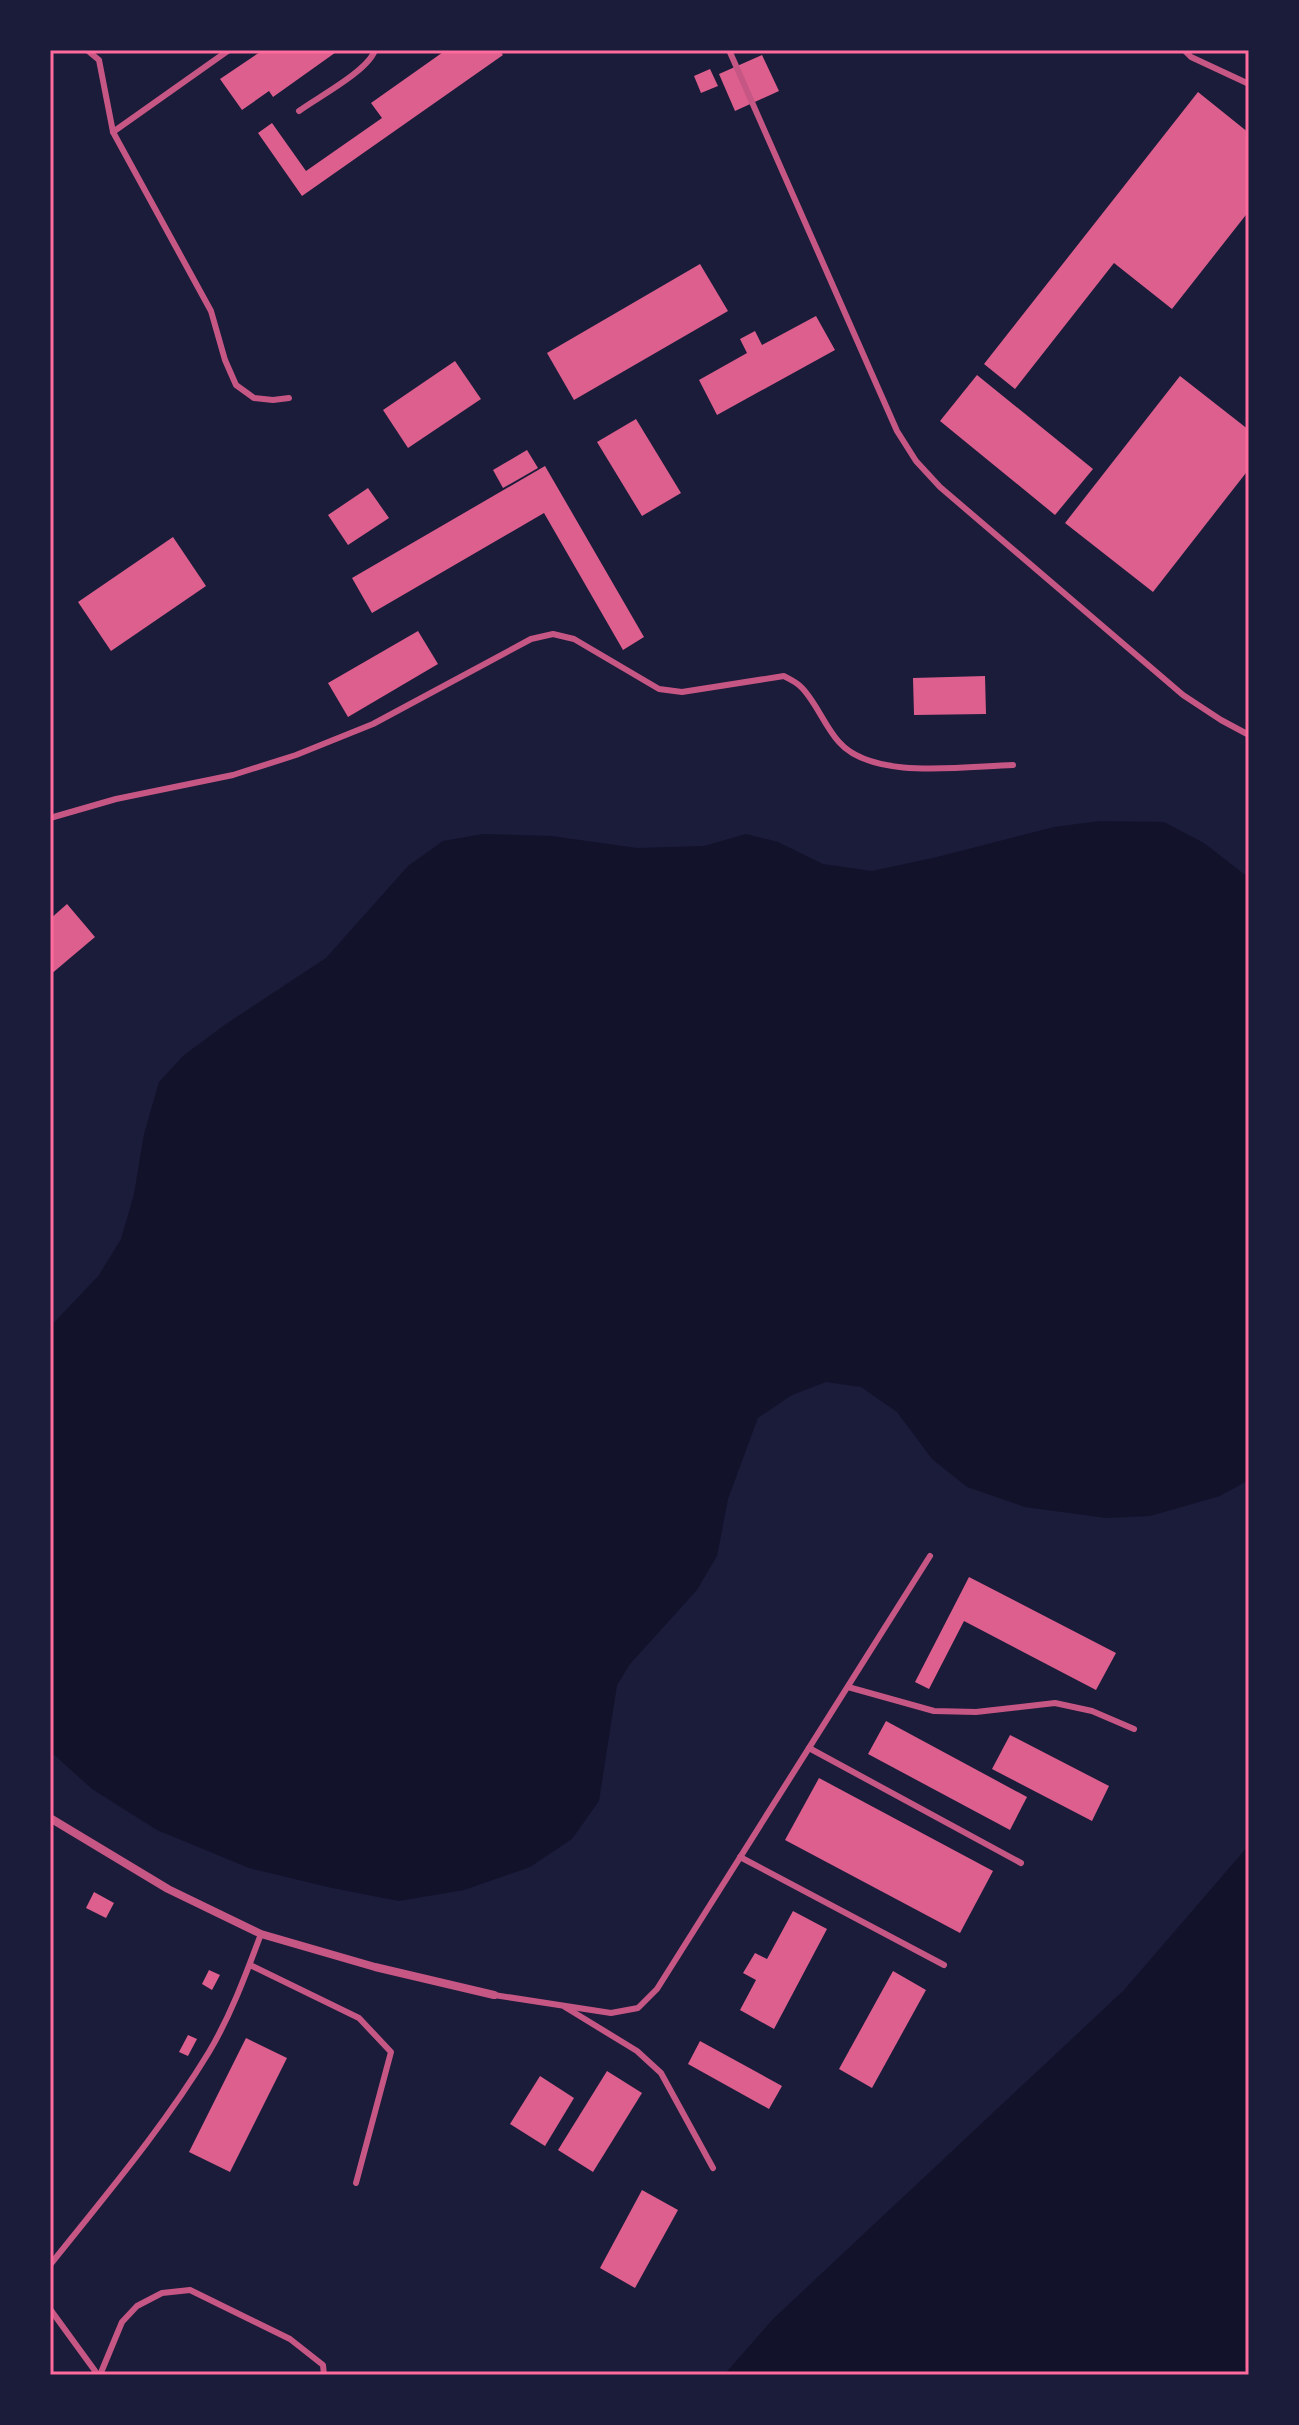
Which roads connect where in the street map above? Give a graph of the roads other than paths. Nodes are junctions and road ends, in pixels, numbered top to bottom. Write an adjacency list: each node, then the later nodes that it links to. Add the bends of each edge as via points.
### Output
1 (87, 50): 8 (lane, via 99,60)
2 (229, 50): 8 (lane)
3 (375, 50): 7 (lane, via 366,65)
4 (729, 50): 10 (lane, via 897,431 916,461 1183,695)
5 (1184, 50): 6 (lane)
6 (1249, 84)
7 (299, 111)
8 (113, 132): 9 (lane, via 211,311 236,385 254,398)
9 (289, 398)
10 (1249, 735)
11 (1013, 765): 12 (lane, via 885,766 841,745 801,687 784,676 682,692 659,689 574,639 553,634 531,639 373,724 296,755)
12 (50, 818)
13 (930, 1556): 14 (lane)
14 (848, 1687): 15 (lane, via 934,1711 1055,1703); 16 (lane)
15 (1134, 1729)
16 (809, 1748): 18 (lane); 19 (lane)
17 (50, 1818): 20 (street, via 168,1889)
18 (740, 1857): 22 (lane); 24 (lane, via 657,1989 638,2008 611,2013)
19 (1021, 1863)
20 (261, 1934): 21 (lane); 23 (street)
21 (250, 1965): 26 (lane, via 359,2018 391,2052); 27 (lane, via 210,2050 162,2123)
22 (944, 1965)
23 (494, 1995): 24 (lane)
24 (562, 2006): 25 (lane, via 637,2051 661,2073)
25 (713, 2168)
26 (356, 2183)
27 (50, 2265)
28 (50, 2309): 29 (lane)
29 (99, 2375): 30 (lane, via 122,2322 137,2306 162,2293 190,2290 290,2339 323,2365)
30 (324, 2375)

